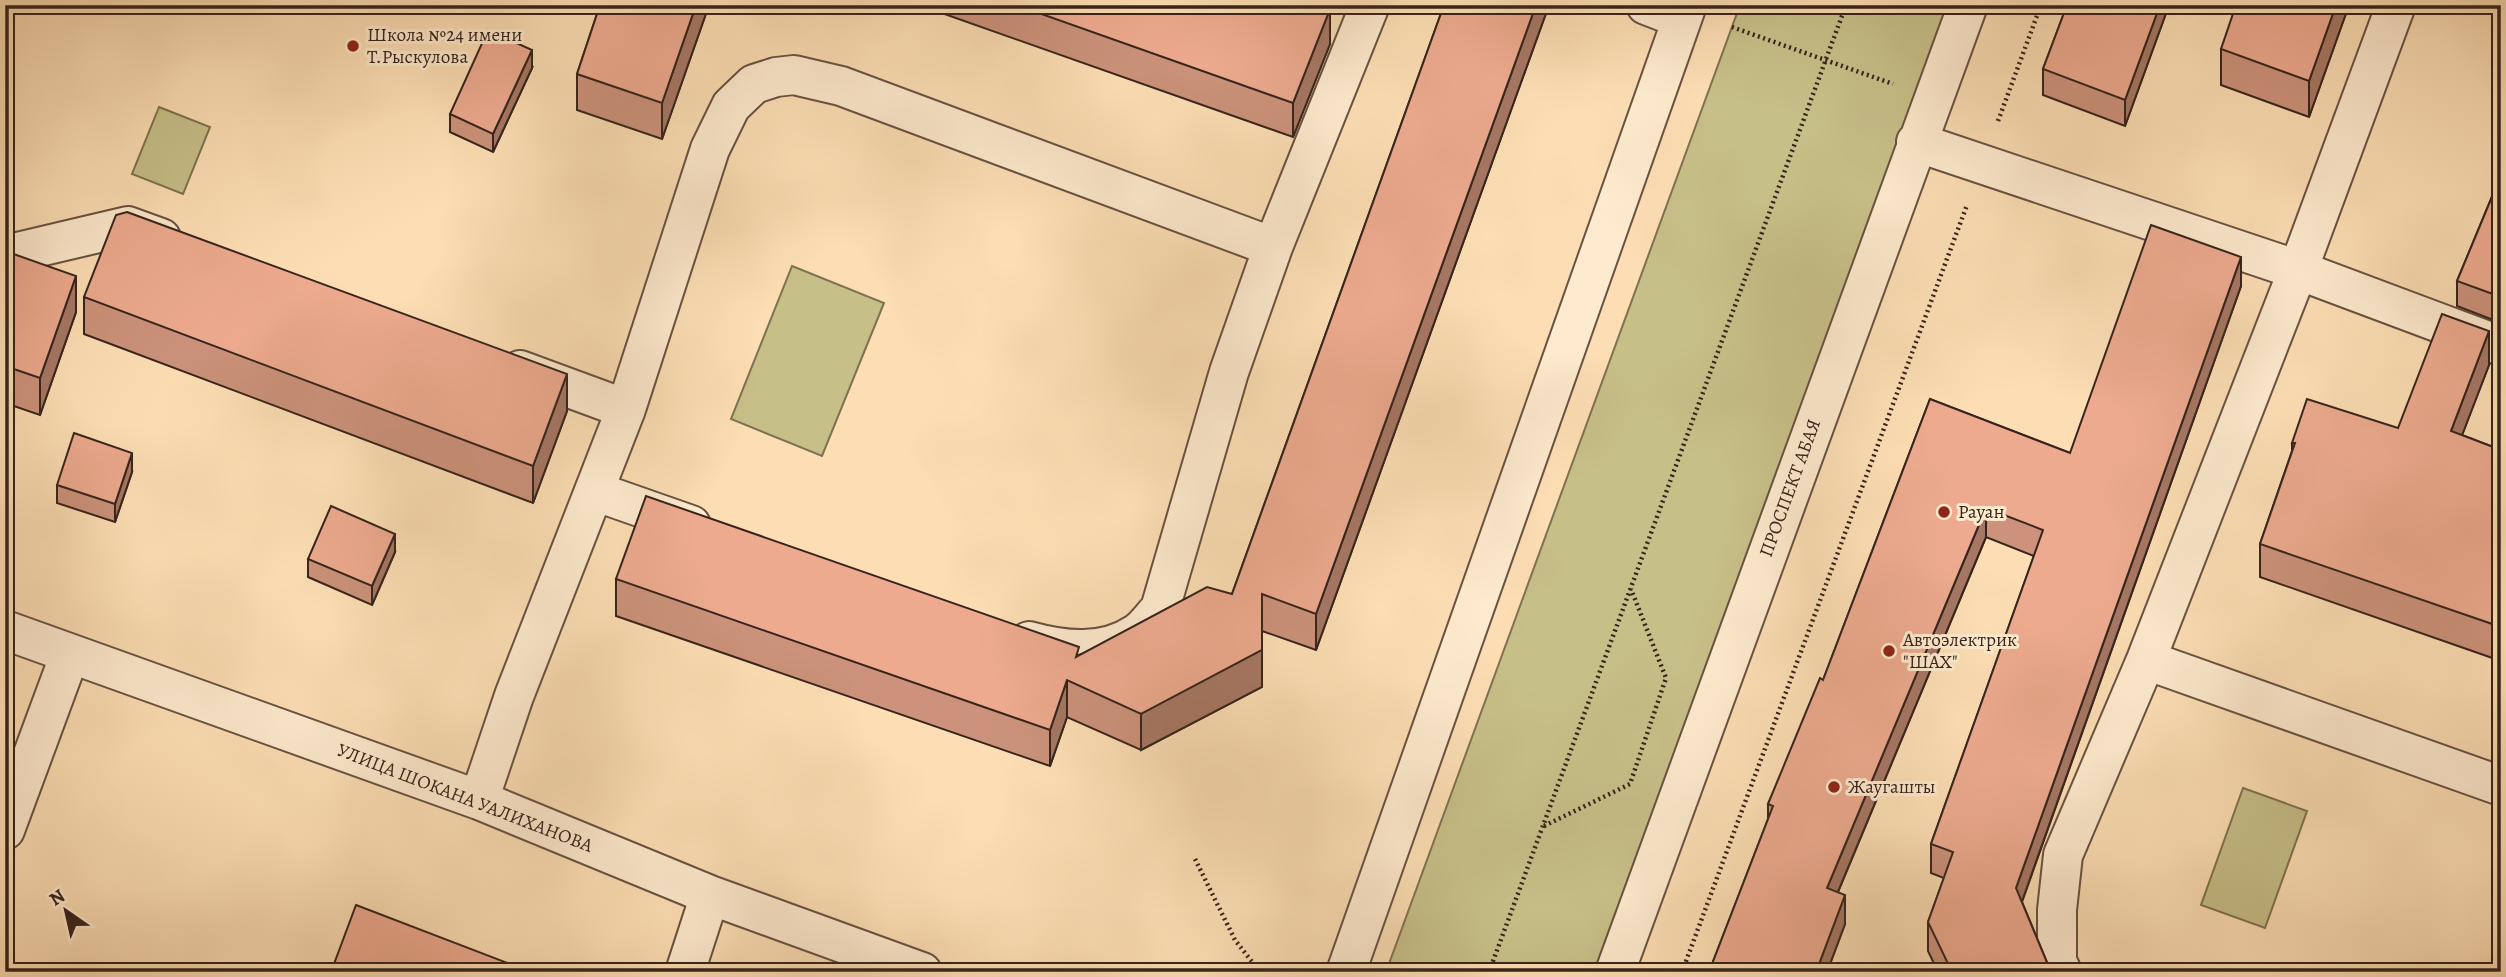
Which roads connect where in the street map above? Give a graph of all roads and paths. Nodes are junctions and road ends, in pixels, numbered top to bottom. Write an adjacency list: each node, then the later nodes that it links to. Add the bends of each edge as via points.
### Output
1 (1370, 5): 13 (street)
2 (1646, 5): 7 (street)
3 (1846, 5): 9 (path)
4 (1968, 5): 11 (street, ПРОСПЕКТ АБАЯ)
5 (2041, 5): 12 (path)
6 (2396, 5): 16 (street)
7 (1685, 12): 36 (street)
8 (1732, 27): 9 (path)
9 (1826, 60): 10 (path); 22 (path)
10 (1901, 87)
11 (1916, 142): 12 (street); 38 (street, ПРОСПЕКТ АБАЯ)
12 (1982, 164): 16 (street); 39 (path)
13 (1273, 247): 19 (street, via 841,86 794,75 776,77 754,84 731,106 710,149); 24 (street, via 1229,372 1160,609 1138,633 1094,651 1052,648)
14 (193, 250): 15 (street, via 128,226)
15 (5, 255)
16 (2298, 270): 17 (street); 26 (street)
17 (2501, 346)
18 (482, 356): 19 (street)
19 (626, 410): 20 (street)
20 (594, 491): 21 (street); 28 (street, via 514,696)
21 (722, 535)
22 (1631, 589): 30 (path); 30 (path, via 1666,678 1630,784)
23 (5, 630): 25 (street, УЛИЦА ШОКАНА УАЛИХАНОВА)
24 (996, 630)
25 (69, 653): 28 (street, УЛИЦА ШОКАНА УАЛИХАНОВА); 29 (street)
26 (2146, 660): 27 (street); 40 (street, via 2063,855 2057,923 2057,961)
27 (2501, 786)
28 (480, 800): 32 (street, УЛИЦА ШОКАНА УАЛИХАНОВА)
29 (8, 814)
30 (1543, 826): 37 (path)
31 (1195, 859): 35 (path, via 1235,940)
32 (710, 895): 33 (street); 34 (street, УЛИЦА ШОКАНА УАЛИХАНОВА)
33 (685, 972)
34 (922, 972)
35 (1260, 972)
36 (1346, 972)
37 (1489, 972)
38 (1615, 972)
39 (1682, 972)
40 (2062, 972)

